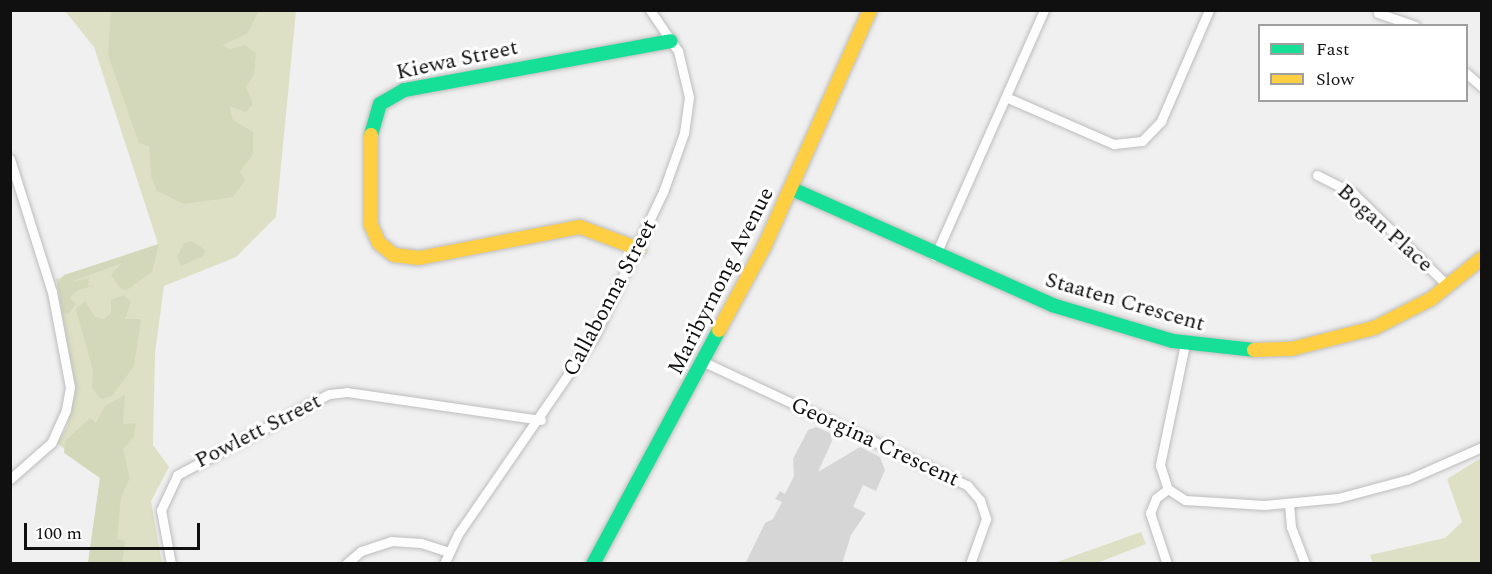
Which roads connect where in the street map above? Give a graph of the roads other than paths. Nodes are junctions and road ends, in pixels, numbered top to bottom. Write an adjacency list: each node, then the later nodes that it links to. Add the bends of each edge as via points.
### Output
1 (650, 10): 7 (street, Callabonna Street)
2 (870, 10): 13 (street, Maribyrnong Avenue)
3 (1044, 10): 10 (street)
4 (1209, 10): 10 (street, via 1161,121 1142,141 1114,144)
5 (1378, 13): 6 (street)
6 (1409, 24)
7 (671, 40): 14 (street, Callabonna Street, via 687,79 687,121); 14 (street, Kiewa Street, via 397,92 380,104 371,123 371,225 379,243 394,255 419,258 580,227)
8 (1468, 74): 9 (street)
9 (1482, 87)
10 (1008, 98): 15 (street)
11 (10, 159): 22 (street, via 52,292 70,387 66,410 51,443)
12 (1317, 175): 17 (street, Bogan Place, via 1353,193)
13 (792, 189): 15 (street, Staaten Crescent); 19 (street, Maribyrnong Avenue)
14 (639, 249): 20 (street, Callabonna Street, via 594,337)
15 (935, 256): 18 (street, Staaten Crescent, via 1052,304)
16 (1482, 258): 17 (street, Staaten Crescent)
17 (1448, 286): 18 (street, Staaten Crescent, via 1394,320 1333,342 1270,351)
18 (1185, 344): 23 (street, via 1160,465)
19 (704, 362): 29 (street, Maribyrnong Avenue); 30 (street, Georgina Crescent, via 967,485 980,500 986,519)
20 (541, 420): 25 (street, Callabonna Street); 26 (street, Powlett Street, via 347,392 329,394 177,475 161,510)
21 (1482, 447): 24 (street, via 1386,487)
22 (10, 479)
23 (1168, 489): 24 (street, via 1190,501); 31 (street, via 1150,509)
24 (1289, 504): 32 (street, via 1291,527)
25 (448, 552): 27 (street, via 421,543 391,541 362,551); 28 (street, Callabonna Street)
26 (171, 564)
27 (346, 564)
28 (444, 564)
29 (593, 564)
30 (970, 564)
31 (1167, 564)
32 (1305, 564)

